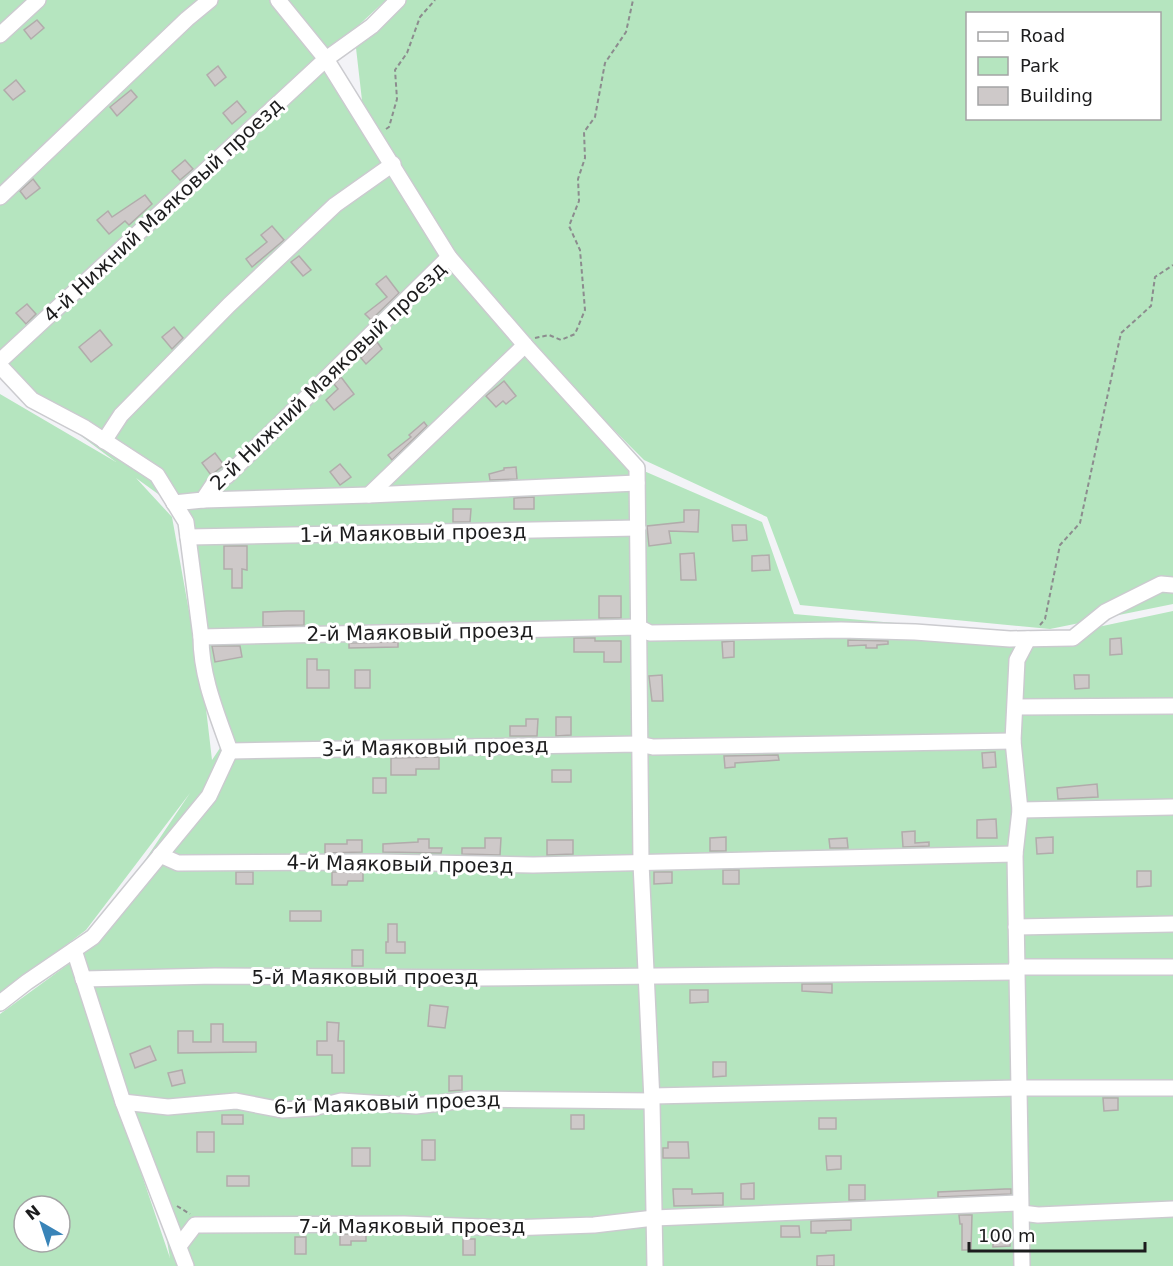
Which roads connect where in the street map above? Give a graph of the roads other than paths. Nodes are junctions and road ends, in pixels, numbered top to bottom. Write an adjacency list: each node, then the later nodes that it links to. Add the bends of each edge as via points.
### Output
1 (38, 0): 5 (street)
2 (210, 0): 8 (street)
3 (278, 0): 6 (street)
4 (398, 0): 6 (street, 4-й Нижний Маяковый проезд, via 372,26)
5 (0, 35)
6 (327, 59): 7 (street); 11 (street, 4-й Нижний Маяковый проезд)
7 (393, 164): 9 (street); 13 (street, via 335,205 229,305 121,414)
8 (0, 197)
9 (449, 257): 10 (street); 16 (street, 2-й Нижний Маяковый проезд, via 213,485)
10 (525, 345): 14 (street, via 637,468); 15 (street)
11 (0, 361)
12 (0, 366): 13 (street, via 32,399)
13 (104, 441): 17 (street, via 157,475)
14 (637, 483): 15 (street); 18 (street)
15 (369, 495): 16 (street)
16 (203, 501): 17 (street, 2-й Нижний Маяковый проезд)
17 (174, 503): 19 (street, via 186,522)
18 (638, 528): 19 (street, 1-й Маяковый проезд); 21 (street)
19 (188, 537): 22 (street)
20 (1173, 585): 23 (street, 2-й Маяковый проезд, via 1161,584 1105,612 1072,638)
21 (638, 627): 22 (street, 2-й Маяковый проезд); 23 (street, 2-й Маяковый проезд, via 650,633 841,630); 27 (street)
22 (201, 637): 28 (street, via 211,699)
23 (1028, 639): 25 (street, via 1017,660)
24 (1173, 706): 25 (street)
25 (1016, 707): 26 (street)
26 (1013, 741): 27 (street, 3-й Маяковый проезд, via 653,747); 30 (street)
27 (639, 744): 28 (street, 3-й Маяковый проезд); 33 (street)
28 (230, 751): 32 (street, via 209,796)
29 (1173, 807): 30 (street)
30 (1020, 810): 31 (street)
31 (1015, 854): 33 (street, 4-й Маяковый проезд); 35 (street)
32 (160, 855): 33 (street, 4-й Маяковый проезд, via 178,863); 36 (street, via 93,937)
33 (641, 863): 39 (street)
34 (1173, 924): 35 (street)
35 (1016, 927): 38 (street)
36 (74, 950): 40 (street); 41 (street)
37 (1173, 967): 38 (street, 5-й Маяковый проезд)
38 (1016, 970): 39 (street, 5-й Маяковый проезд); 42 (street)
39 (646, 976): 40 (street, 5-й Маяковый проезд); 44 (street)
40 (83, 979): 45 (street)
41 (0, 1003)
42 (1018, 1088): 43 (street, 6-й Маяковый проезд); 44 (street, 6-й Маяковый проезд); 46 (street)
43 (1173, 1088)
44 (652, 1099): 45 (street, 6-й Маяковый проезд, via 472,1099 416,1106 341,1101 282,1110 236,1101 168,1107); 48 (street)
45 (123, 1102): 49 (street)
46 (1021, 1208): 47 (street, via 1038,1215); 48 (street); 52 (street)
47 (1173, 1209)
48 (654, 1218): 49 (street, 7-й Маяковый проезд, via 509,1228 405,1224 195,1225); 51 (street)
49 (179, 1246): 50 (street)
50 (186, 1266)
51 (655, 1266)
52 (1022, 1266)

